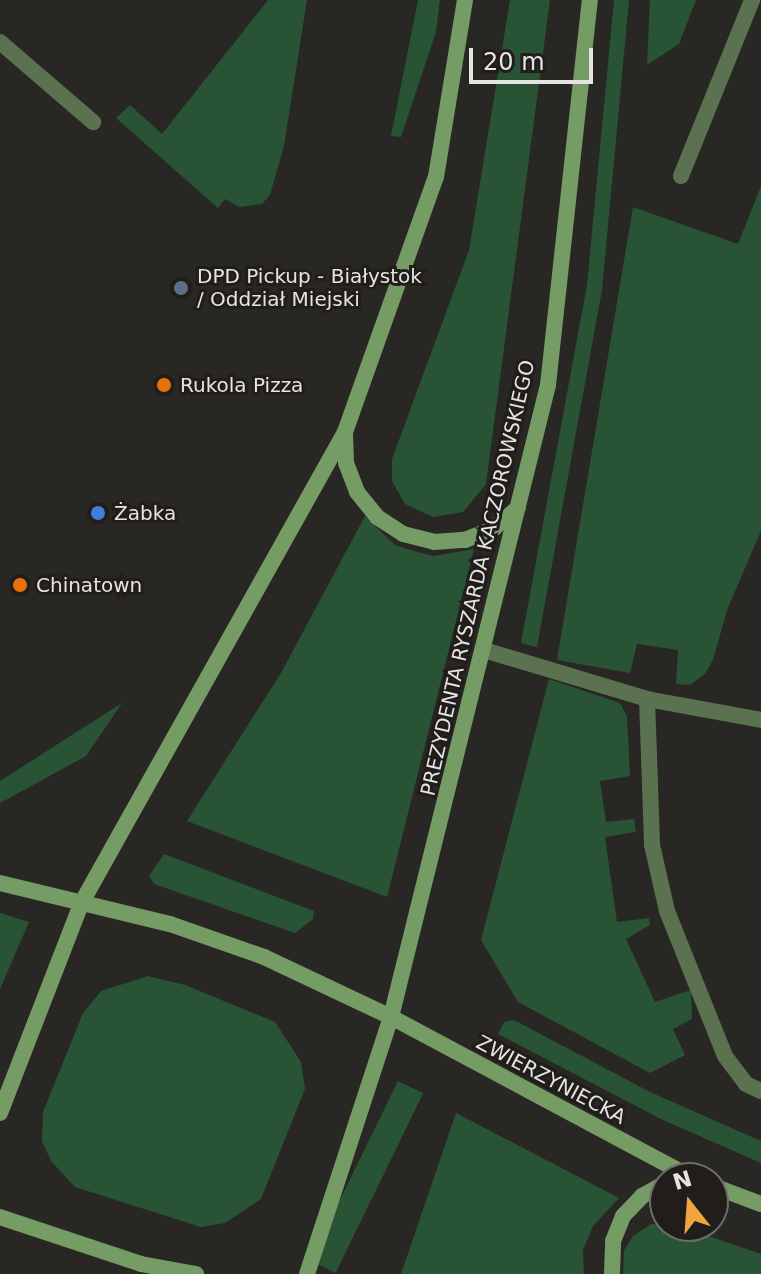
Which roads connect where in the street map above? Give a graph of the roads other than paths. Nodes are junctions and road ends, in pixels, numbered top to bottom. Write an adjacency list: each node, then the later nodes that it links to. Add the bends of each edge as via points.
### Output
1 (465, 0): 7 (main road, via 436,177)
2 (590, 0): 8 (main road, PREZYDENTA RYSZARDA KACZOROWSKIEGO, via 548,385)
3 (752, 0): 6 (street)
4 (0, 42): 5 (street)
5 (93, 122)
6 (681, 176)
7 (345, 432): 8 (main road, via 346,463 357,492 377,517 403,534 434,542 465,540 494,528); 13 (main road)
8 (518, 508): 9 (main road, PREZYDENTA RYSZARDA KACZOROWSKIEGO)
9 (484, 650): 10 (street); 14 (main road, PREZYDENTA RYSZARDA KACZOROWSKIEGO)
10 (647, 699): 11 (street); 15 (street, via 652,845 667,911 725,1056 746,1084)
11 (761, 720)
12 (0, 883): 13 (main road, ZWIERZYNIECKA)
13 (82, 902): 14 (main road, ZWIERZYNIECKA, via 170,924 264,957); 16 (main road)
14 (391, 1017): 17 (main road, ZWIERZYNIECKA); 23 (main road, PREZYDENTA RYSZARDA KACZOROWSKIEGO)
15 (761, 1091)
16 (0, 1113)
17 (663, 1162)
18 (649, 1192): 24 (main road, via 623,1216 613,1241)
19 (729, 1192): 20 (main road)
20 (761, 1204)
21 (0, 1217): 22 (main road, via 141,1264)
22 (196, 1274)
23 (307, 1274)
24 (612, 1274)

